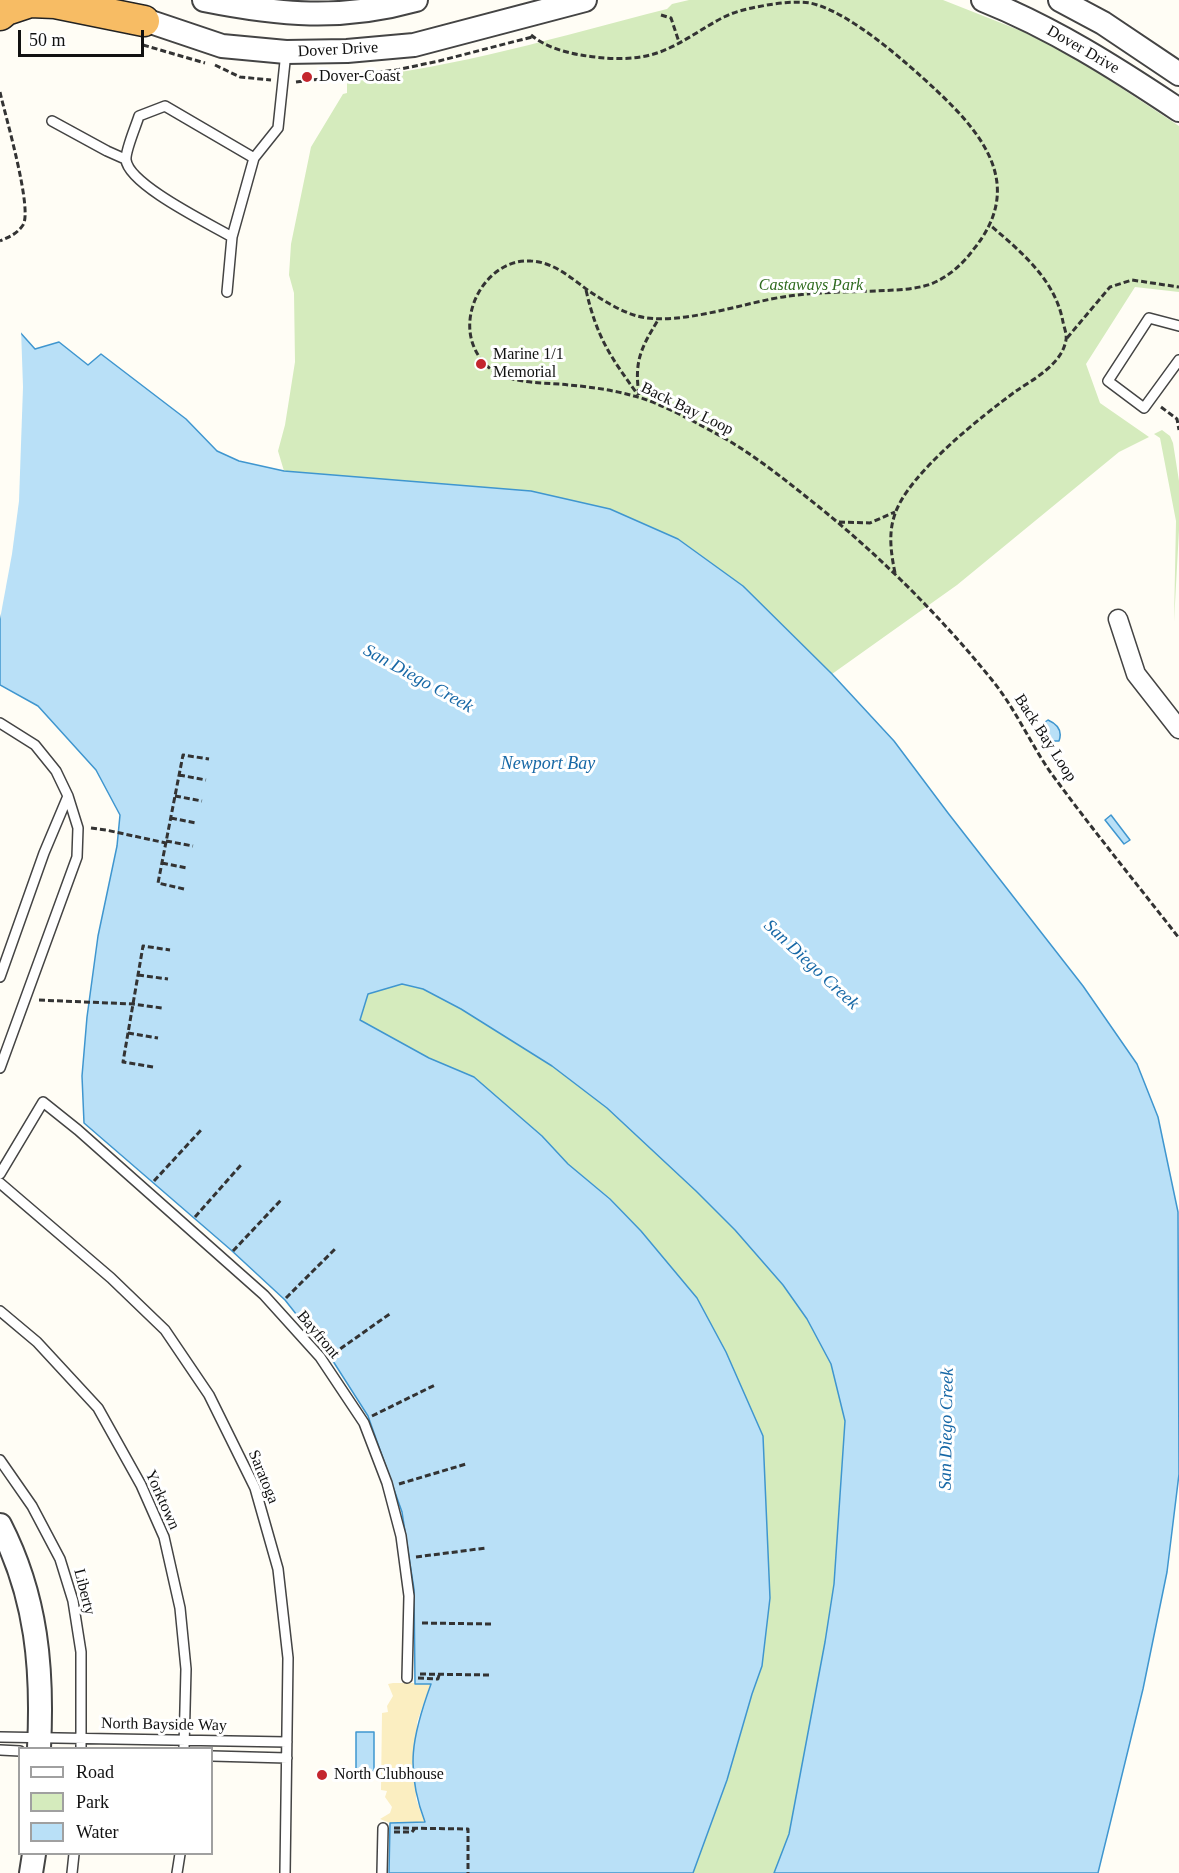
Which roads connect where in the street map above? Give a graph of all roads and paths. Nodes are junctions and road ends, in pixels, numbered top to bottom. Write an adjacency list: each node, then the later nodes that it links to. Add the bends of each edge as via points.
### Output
1 (94, 0): 10 (street, Dover Drive)
2 (204, 0): 3 (street, via 256,10 325,15)
3 (416, 0)
4 (585, 0): 9 (street, Dover Drive)
5 (982, 0): 15 (street, Dover Drive, via 1018,14 1107,62)
6 (1060, 0): 13 (street, Dover Drive, via 1103,23)
7 (0, 15): 10 (highway, via 30,2 55,3)
8 (661, 15): 11 (path, via 671,18)
9 (518, 16): 11 (path, Back Bay Loop, via 536,40 593,57 641,57 662,52); 12 (street, Dover Drive, via 414,45)
10 (144, 21): 12 (street, Dover Drive, via 222,46)
11 (679, 42): 19 (path, Back Bay Loop, via 741,10 797,2 828,9 894,54 969,122 983,141 996,177)
12 (286, 52): 17 (lane, via 278,128)
13 (1179, 74)
14 (0, 92): 21 (path, via 26,202 23,225 13,236)
15 (1179, 110)
16 (52, 121): 18 (lane)
17 (254, 158): 18 (lane, via 165,106 139,116); 20 (lane)
18 (125, 159): 20 (lane, via 131,174 156,193)
19 (990, 225): 25 (path, Back Bay Loop, via 960,266 927,286 784,296 697,315); 27 (path, via 1031,262 1047,284 1061,310)
20 (232, 237): 24 (lane)
21 (0, 241)
22 (1179, 287): 27 (path, via 1132,280 1110,287)
23 (586, 289): 25 (path, Back Bay Loop, via 619,309); 29 (path, via 603,343); 29 (path, Back Bay Loop, via 553,266 538,262 527,260 502,268 480,289 472,306 470,324 475,349 483,362 508,379)
24 (227, 292)
25 (658, 319): 29 (path, via 642,349 636,374)
26 (1179, 326): 30 (lane, via 1149,318 1108,381 1144,408)
27 (1067, 338): 32 (path, via 1061,354 1043,372 948,447 909,487)
28 (1179, 360): 30 (lane)
29 (639, 397): 33 (path, Back Bay Loop, via 725,439)
30 (1150, 399): 31 (path, via 1178,419)
31 (1179, 430)
32 (895, 512): 33 (path, via 870,523); 34 (path, via 891,538)
33 (838, 522): 34 (path, Back Bay Loop)
34 (895, 574): 52 (path, Back Bay Loop, via 996,684 1048,769)
35 (1118, 619): 37 (street, via 1136,674)
36 (0, 723): 41 (lane, via 35,745 56,771)
37 (1179, 729)
38 (209, 759): 39 (path, via 183,755)
39 (179, 775): 40 (path); 42 (path)
40 (206, 780)
41 (68, 796): 55 (lane); 57 (lane, via 78,828 77,857)
42 (175, 796): 43 (path); 44 (path)
43 (202, 801)
44 (171, 818): 45 (path); 47 (path)
45 (196, 823)
46 (106, 830): 47 (path)
47 (166, 842): 48 (path); 49 (path)
48 (193, 846)
49 (162, 863): 50 (path); 51 (path, via 158,883)
50 (187, 868)
51 (184, 889)
52 (1179, 938)
53 (170, 950): 54 (path, via 143,946)
54 (138, 975): 56 (path); 58 (path)
55 (0, 977)
56 (168, 979)
57 (25, 999): 58 (path); 63 (lane)
58 (133, 1004): 59 (path); 60 (path)
59 (162, 1008)
60 (128, 1032): 61 (path); 62 (path, via 123,1062)
61 (158, 1038)
62 (153, 1067)
63 (0, 1068)
64 (202, 1129): 67 (path, via 154,1181)
65 (241, 1165): 70 (path, via 195,1217)
66 (0, 1174): 90 (lane, Bayfront, via 43,1102 264,1295 320,1357 364,1423 387,1483 401,1536 409,1596)
67 (147, 1175)
68 (0, 1182): 92 (lane, Saratoga, via 165,1330 209,1395 255,1488 278,1569 288,1658)
69 (282, 1199): 71 (path, via 233,1251)
70 (201, 1222)
71 (227, 1245)
72 (335, 1249): 73 (path, via 286,1299)
73 (292, 1306)
74 (0, 1311): 95 (lane, Yorktown, via 38,1342 98,1408 141,1485 164,1537 180,1608 186,1669)
75 (390, 1313): 76 (path)
76 (332, 1355)
77 (435, 1385): 78 (path, via 370,1416)
78 (374, 1425)
79 (0, 1460): 94 (lane, Liberty, via 32,1506 60,1559 73,1601 81,1652)
80 (466, 1464): 81 (path)
81 (397, 1484)
82 (0, 1525): 93 (street, via 20,1569 34,1617 40,1680)
83 (486, 1548): 84 (path)
84 (415, 1557)
85 (420, 1623): 86 (path)
86 (492, 1624)
87 (418, 1674): 88 (path)
88 (439, 1675): 89 (path); 90 (path, via 438,1679)
89 (490, 1675)
90 (407, 1678)
91 (0, 1737): 93 (lane, North Bayside Way)
92 (287, 1742): 95 (lane, North Bayside Way); 99 (lane, Saratoga)
93 (39, 1744): 94 (lane, North Bayside Way)
94 (80, 1744): 95 (lane, North Bayside Way)
95 (184, 1744)
96 (0, 1750): 97 (lane)
97 (18, 1751)
98 (213, 1756): 99 (lane, North Bayside Way)
99 (287, 1758): 107 (lane, Saratoga)
100 (383, 1828): 108 (lane); 109 (path, via 468,1830)
101 (34, 1855): 104 (street)
102 (74, 1855): 105 (lane)
103 (180, 1855): 106 (lane)
104 (31, 1873)
105 (72, 1873)
106 (177, 1873)
107 (285, 1873)
108 (382, 1873)
109 (468, 1873)

